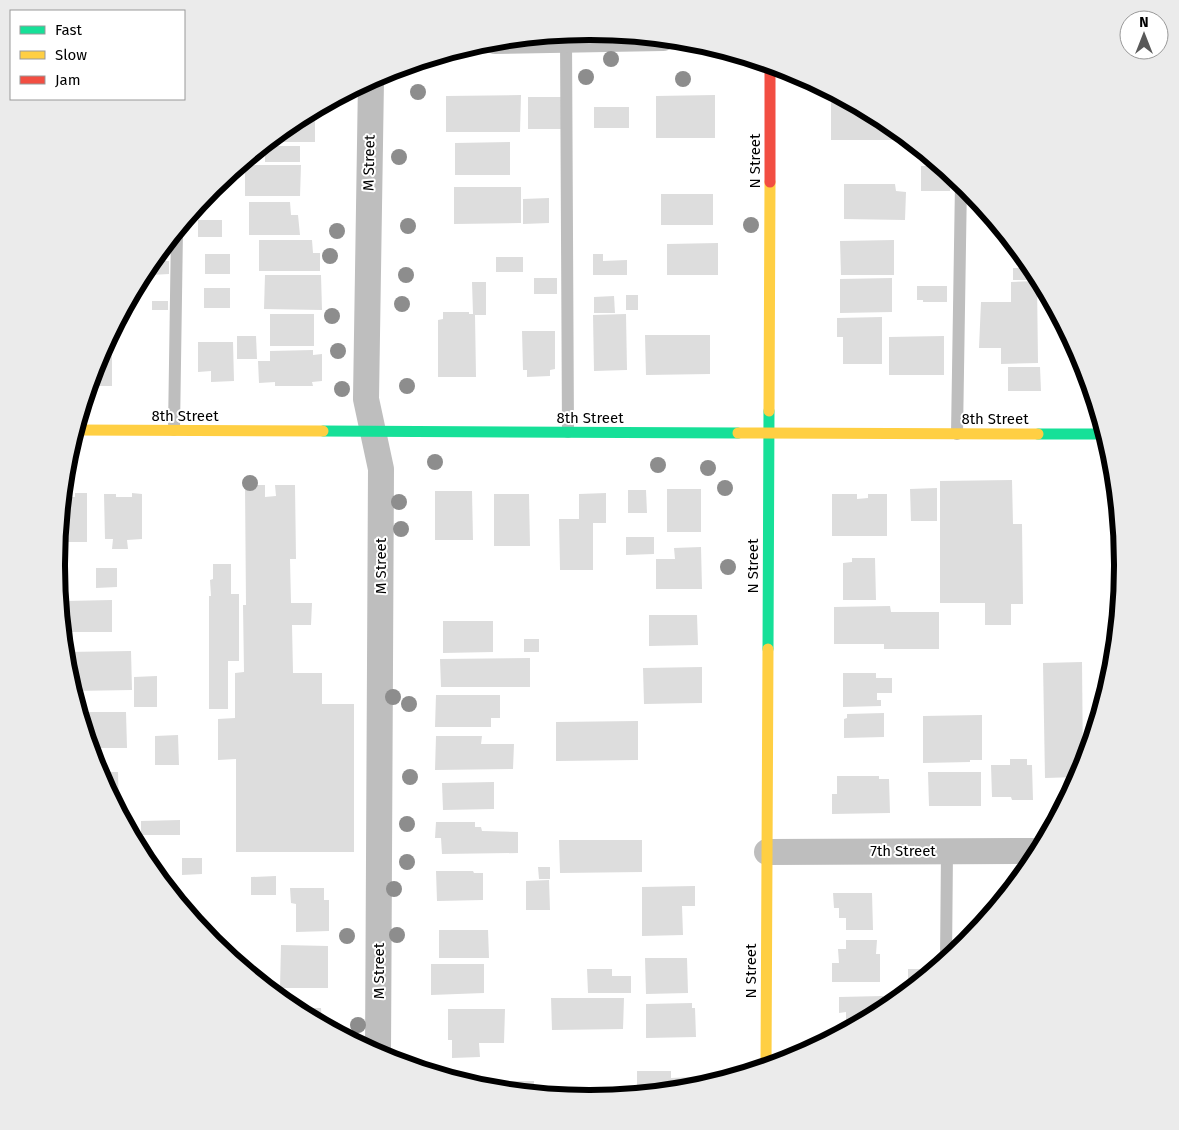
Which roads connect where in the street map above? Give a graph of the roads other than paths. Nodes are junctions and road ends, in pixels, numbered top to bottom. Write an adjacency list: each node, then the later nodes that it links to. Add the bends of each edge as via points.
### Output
1 (566, 41): 9 (lane)
2 (770, 72): 10 (street, N Street)
3 (371, 88): 8 (street, M Street, via 366,399)
4 (961, 194): 11 (lane)
5 (177, 240): 7 (lane)
6 (82, 430): 7 (street, 8th Street)
7 (174, 430): 8 (street, 8th Street)
8 (372, 432): 9 (street, 8th Street); 17 (street, M Street, via 381,469)
9 (568, 432): 10 (street, 8th Street)
10 (769, 433): 11 (street, 8th Street); 15 (street, N Street)
11 (957, 434): 12 (street, 8th Street)
12 (1098, 434)
13 (947, 851): 14 (street, 7th Street); 15 (street, 7th Street); 16 (lane)
14 (1030, 851)
15 (767, 852): 18 (street, N Street)
16 (946, 950)
17 (378, 1045)
18 (766, 1059)

